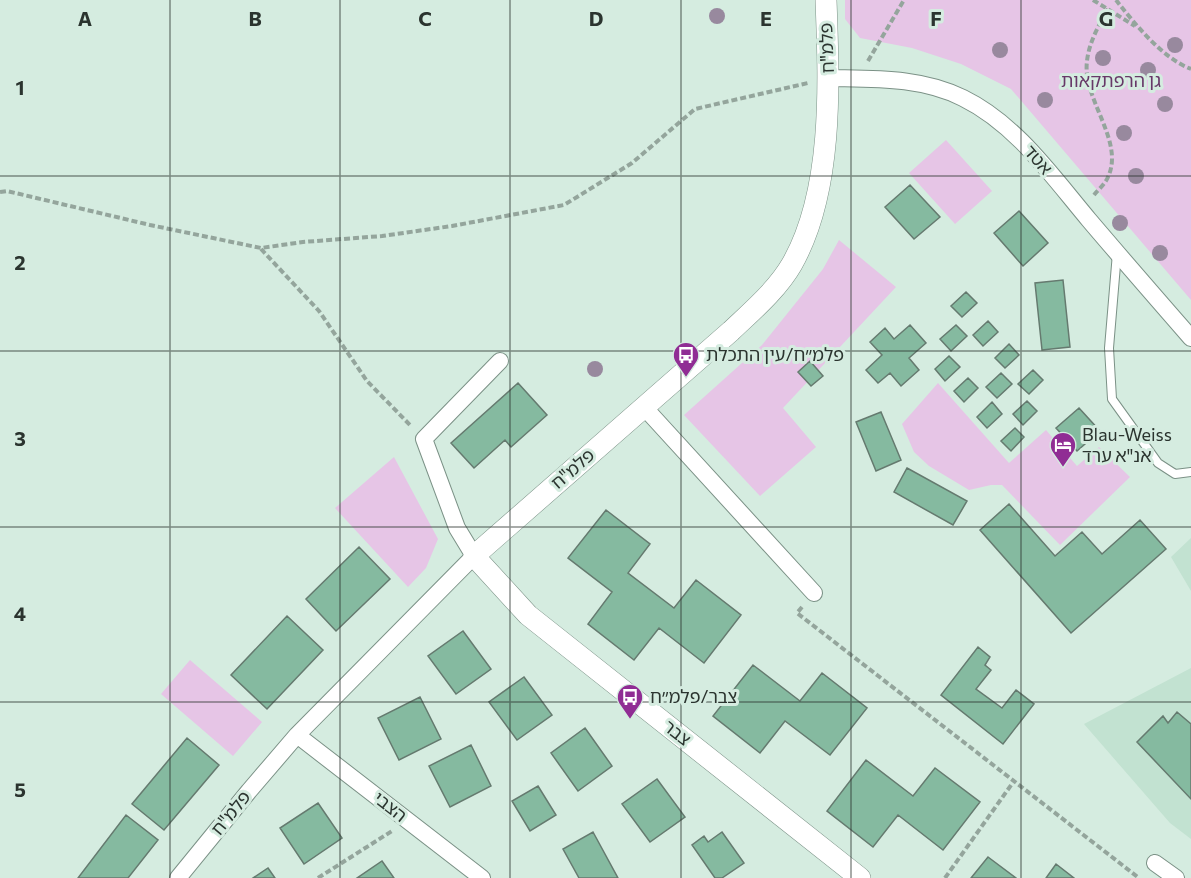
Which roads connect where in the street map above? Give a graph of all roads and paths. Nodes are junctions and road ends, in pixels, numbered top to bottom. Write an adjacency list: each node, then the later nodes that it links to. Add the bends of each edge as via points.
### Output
1 (826, 0): 8 (street, פלמ"ח)
2 (904, 0): 9 (path)
3 (1093, 0): 5 (path)
4 (1116, 0): 6 (path)
5 (1108, 9): 6 (path); 11 (path, via 1086,62 1090,93 1103,122 1112,161 1108,177)
6 (1138, 27): 7 (path, via 1179,64)
7 (1191, 69)
8 (829, 78): 9 (street, אטד); 12 (path, via 694,108 632,163 564,205 417,231); 16 (street, פלמ"ח, via 825,147 816,197 792,265 764,300)
9 (858, 78): 11 (street, אטד, via 929,85 993,114 1025,144)
10 (0, 192): 12 (path)
11 (1081, 211): 13 (street, אטד)
12 (261, 248): 17 (path, via 319,311 367,381)
13 (1117, 253): 14 (street, אטד); 18 (lane, via 1109,348 1112,399 1158,463 1175,474)
14 (1191, 338)
15 (500, 360): 17 (street)
16 (644, 407): 19 (street, פלמ"ח); 20 (street)
17 (424, 439): 19 (street, via 457,528)
18 (1191, 472)
19 (474, 556): 21 (street, פלמ"ח); 28 (street, צבר, via 528,615)
20 (814, 593): 22 (path, via 797,613)
21 (297, 735): 23 (street, הצבי); 25 (street, פלמ"ח)
22 (1014, 781): 29 (path); 30 (path)
23 (408, 821): 26 (path); 27 (street, הצבי)
24 (1155, 863): 31 (street)
25 (178, 878)
26 (318, 878)
27 (482, 878)
28 (860, 878)
29 (945, 878)
30 (1140, 878)
31 (1176, 878)

